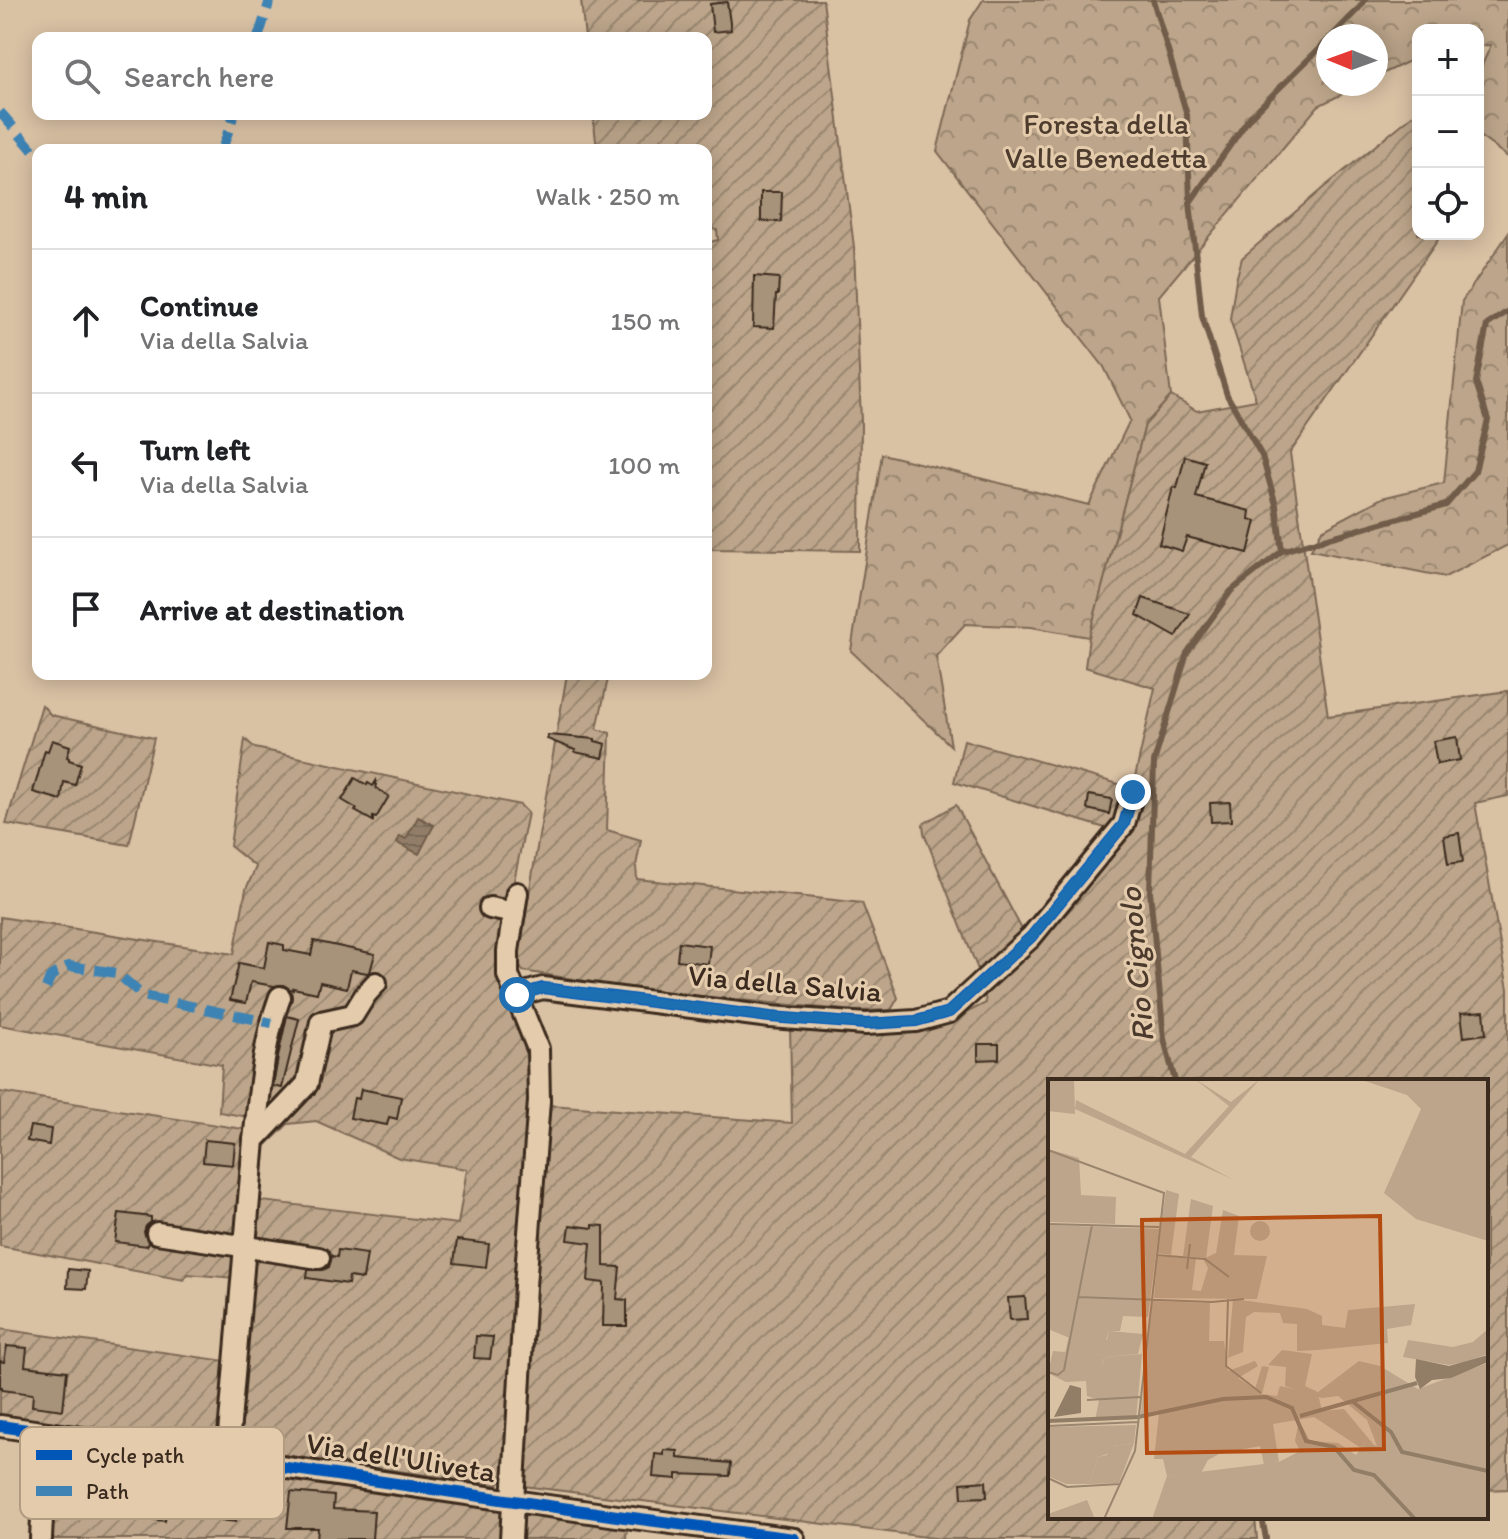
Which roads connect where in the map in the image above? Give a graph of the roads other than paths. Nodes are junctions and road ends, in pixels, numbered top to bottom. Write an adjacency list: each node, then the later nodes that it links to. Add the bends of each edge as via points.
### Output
1 (1133, 792): 4 (street, Via della Salvia, via 1124,824 1031,937 949,1012 916,1021 866,1024 543,988)
2 (490, 908): 4 (street, Via dell'Uliveta, via 515,903 508,975)
3 (376, 983): 6 (street, via 353,1015 321,1022 307,1084)
4 (517, 995): 14 (street, Via dell'Uliveta, via 538,1049 539,1101)
5 (280, 997): 6 (street, via 262,1073)
6 (254, 1140): 8 (street)
7 (157, 1233): 8 (street)
8 (245, 1247): 9 (street); 11 (street)
9 (319, 1258)
10 (0, 1426): 12 (street, Via dell'Uliveta)
11 (230, 1427)
12 (20, 1429)
13 (284, 1466): 14 (street, Via dell'Uliveta)
14 (512, 1500): 17 (street); 18 (street, Via dell'Uliveta)
15 (42, 1519): 16 (street)
16 (41, 1539)
17 (511, 1539)
18 (794, 1539)

